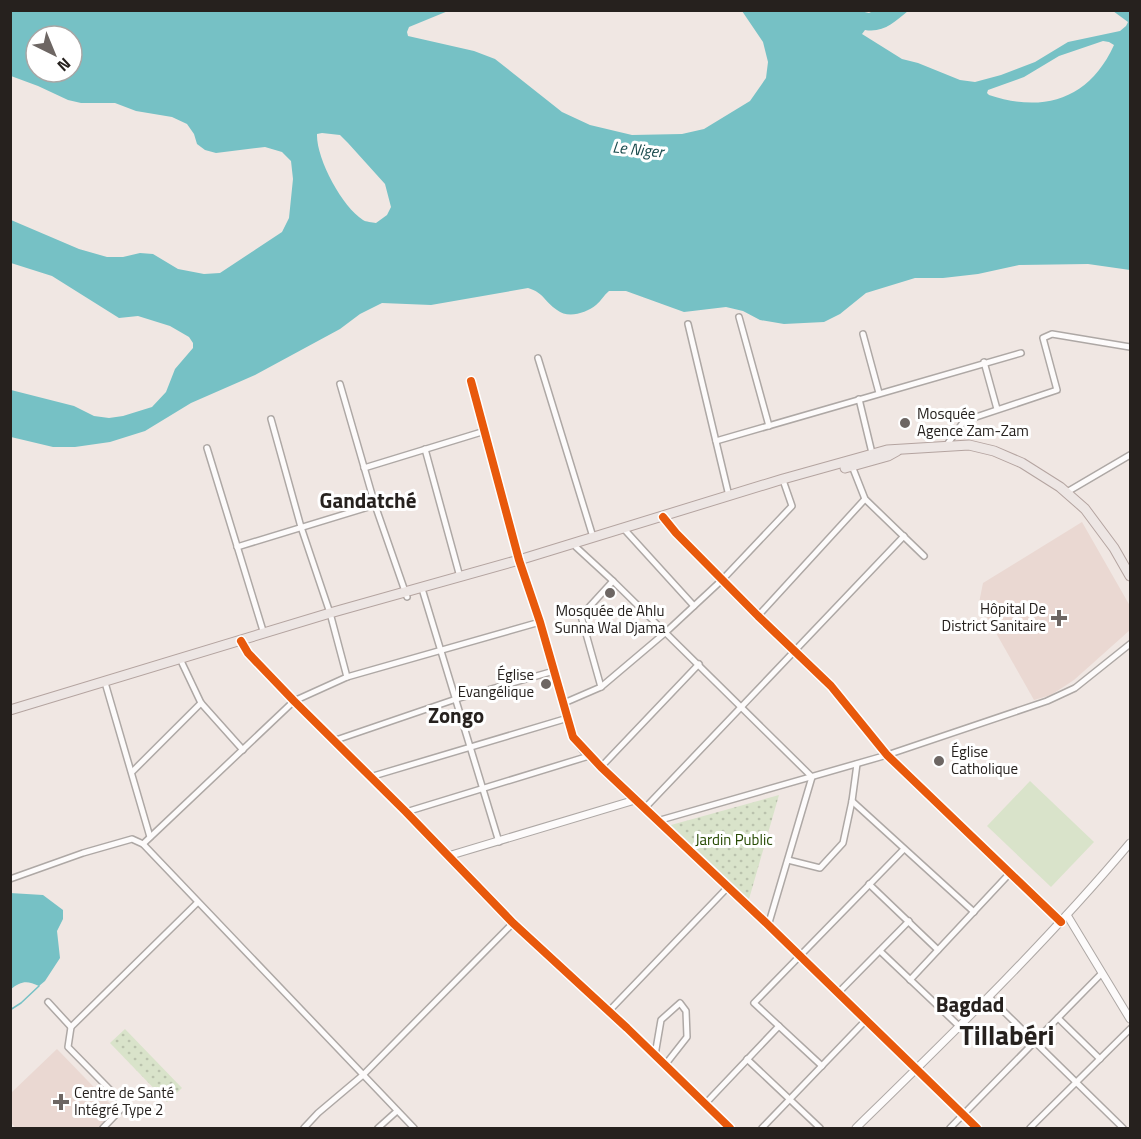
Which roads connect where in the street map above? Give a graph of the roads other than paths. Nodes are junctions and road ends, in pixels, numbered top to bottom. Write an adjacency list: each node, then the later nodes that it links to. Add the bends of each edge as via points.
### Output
1 (739, 317): 14 (street)
2 (688, 324): 16 (street)
3 (863, 334): 10 (street)
4 (1131, 347): 12 (street, via 1052,334 1043,338 1057,390)
5 (1021, 353): 7 (street)
6 (538, 358): 34 (street)
7 (984, 363): 10 (street); 12 (street)
8 (471, 381): 15 (street)
9 (340, 384): 24 (street)
10 (879, 393): 11 (street)
11 (859, 399): 14 (street); 21 (street)
12 (998, 409): 17 (street, via 964,421)
13 (271, 419): 31 (street)
14 (769, 426): 16 (street)
15 (485, 431): 19 (street); 38 (street)
16 (716, 441): 27 (street)
17 (946, 446): 20 (main road); 26 (main road, via 969,445 994,451 1022,463)
18 (207, 448): 35 (street)
19 (425, 449): 24 (street); 40 (street)
20 (899, 450): 21 (main road); 23 (main road)
21 (872, 453): 27 (main road)
22 (1131, 455): 26 (street)
23 (852, 466): 25 (main road); 28 (street)
24 (364, 468): 29 (street)
25 (784, 483): 30 (main road); 41 (street, via 792,506)
26 (1067, 492): 39 (main road, via 1085,509)
27 (729, 496): 30 (main road)
28 (865, 499): 33 (street); 47 (street)
29 (375, 505): 31 (street); 44 (street)
30 (665, 519): 32 (main road); 41 (street)
31 (301, 527): 35 (street); 46 (street)
32 (625, 530): 34 (main road); 36 (main road); 45 (street)
33 (904, 536): 37 (street); 54 (street)
34 (593, 537): 38 (main road)
35 (237, 547): 50 (street)
36 (576, 547): 38 (main road); 42 (street)
37 (924, 556)
38 (520, 562): 40 (main road); 43 (main road); 48 (street)
39 (1131, 576)
40 (460, 577): 44 (main road)
41 (723, 579): 45 (street); 47 (street)
42 (613, 581): 49 (street); 60 (street, via 581,616)
43 (423, 592): 44 (main road); 53 (street)
44 (407, 595): 46 (main road)
45 (694, 606): 49 (street)
46 (331, 616): 50 (main road); 51 (main road); 58 (street)
47 (758, 616): 54 (street)
48 (540, 622): 53 (street); 57 (street)
49 (666, 632): 56 (street); 60 (street)
50 (264, 634): 51 (main road)
51 (242, 643): 55 (main road); 62 (street); 66 (main road)
52 (1131, 644): 71 (street, via 1075,688 1047,701)
53 (441, 651): 58 (street); 61 (street)
54 (795, 651): 65 (street); 71 (street, via 831,686)
55 (182, 663): 59 (main road); 63 (street)
56 (699, 664): 65 (street); 74 (street)
57 (554, 671): 61 (street); 64 (street)
58 (347, 677): 62 (street)
59 (106, 686): 66 (main road); 75 (street)
60 (601, 687): 64 (street)
61 (456, 699): 68 (street); 69 (street)
62 (294, 701): 68 (street); 70 (street)
63 (201, 703): 70 (street); 75 (street)
64 (564, 703): 67 (street)
65 (742, 706): 77 (street); 81 (street)
66 (10, 712)
67 (568, 718): 69 (street); 72 (street, via 573,737)
68 (333, 741): 76 (street)
69 (470, 747): 76 (street); 78 (street)
70 (243, 750): 84 (street)
71 (887, 755): 73 (street); 91 (street)
72 (590, 756): 74 (street); 78 (street)
73 (857, 764): 77 (street); 80 (street)
74 (601, 767): 79 (street)
75 (132, 772): 84 (street)
76 (370, 777): 82 (street)
77 (812, 777): 83 (street); 90 (street)
78 (483, 789): 82 (street); 85 (street)
79 (634, 800): 81 (street); 85 (street)
80 (852, 801): 88 (street); 90 (street, via 843,843 820,868)
81 (644, 809): 83 (street)
82 (406, 812): 89 (street)
83 (657, 821): 94 (street)
84 (150, 837): 87 (street)
85 (499, 842): 89 (street)
86 (1131, 843): 97 (street)
87 (143, 844): 92 (street, via 132,839); 95 (street)
88 (904, 849): 93 (street); 96 (street)
89 (448, 856): 100 (street)
90 (788, 860): 101 (street)
91 (1010, 873): 96 (street); 99 (street)
92 (10, 879)
93 (869, 884): 98 (street); 104 (street)
94 (728, 887): 101 (street); 110 (street)
95 (197, 903): 115 (street); 125 (street)
96 (974, 912): 102 (street)
97 (1067, 915): 99 (street); 105 (street)
98 (909, 921): 102 (street); 103 (street)
99 (1061, 922): 108 (street)
100 (513, 923): 110 (street); 125 (street)
101 (768, 926): 104 (street)
102 (938, 950): 106 (street)
103 (880, 951): 106 (street); 107 (street)
104 (800, 956): 107 (street); 114 (street, via 754,1003)
105 (1102, 973): 111 (street); 112 (street)
106 (910, 980): 116 (street)
107 (838, 993): 113 (street)
108 (988, 997): 116 (street); 118 (street)
109 (48, 1002): 115 (street)
110 (609, 1011): 119 (street)
111 (1058, 1018): 118 (street); 121 (street)
112 (1131, 1019)
113 (866, 1020): 123 (street); 124 (street)
114 (779, 1026): 120 (street); 123 (street)
115 (71, 1027): 132 (street, via 68,1047 125,1105)
116 (960, 1027): 124 (street)
117 (1131, 1029): 121 (street)
118 (1034, 1042): 126 (street); 130 (street)
119 (655, 1056): 122 (street); 122 (street, via 661,1020 680,1003 686,1011 687,1037)
120 (747, 1059): 127 (street); 128 (street)
121 (1100, 1059): 126 (street)
122 (664, 1065): 128 (street)
123 (822, 1066): 127 (street)
124 (917, 1069): 130 (street); 139 (street)
125 (363, 1075): 129 (street); 133 (street)
126 (1076, 1082): 142 (street); 143 (street)
127 (790, 1100): 137 (street); 138 (street)
128 (705, 1104): 136 (street)
129 (397, 1111): 134 (street); 135 (street)
130 (963, 1115): 140 (street); 141 (street)
131 (1131, 1122): 143 (street)
132 (103, 1128)
133 (304, 1128)
134 (378, 1128)
135 (414, 1128)
136 (730, 1128)
137 (762, 1128)
138 (820, 1128)
139 (856, 1128)
140 (950, 1128)
141 (977, 1128)
142 (1030, 1128)
143 (1122, 1128)

